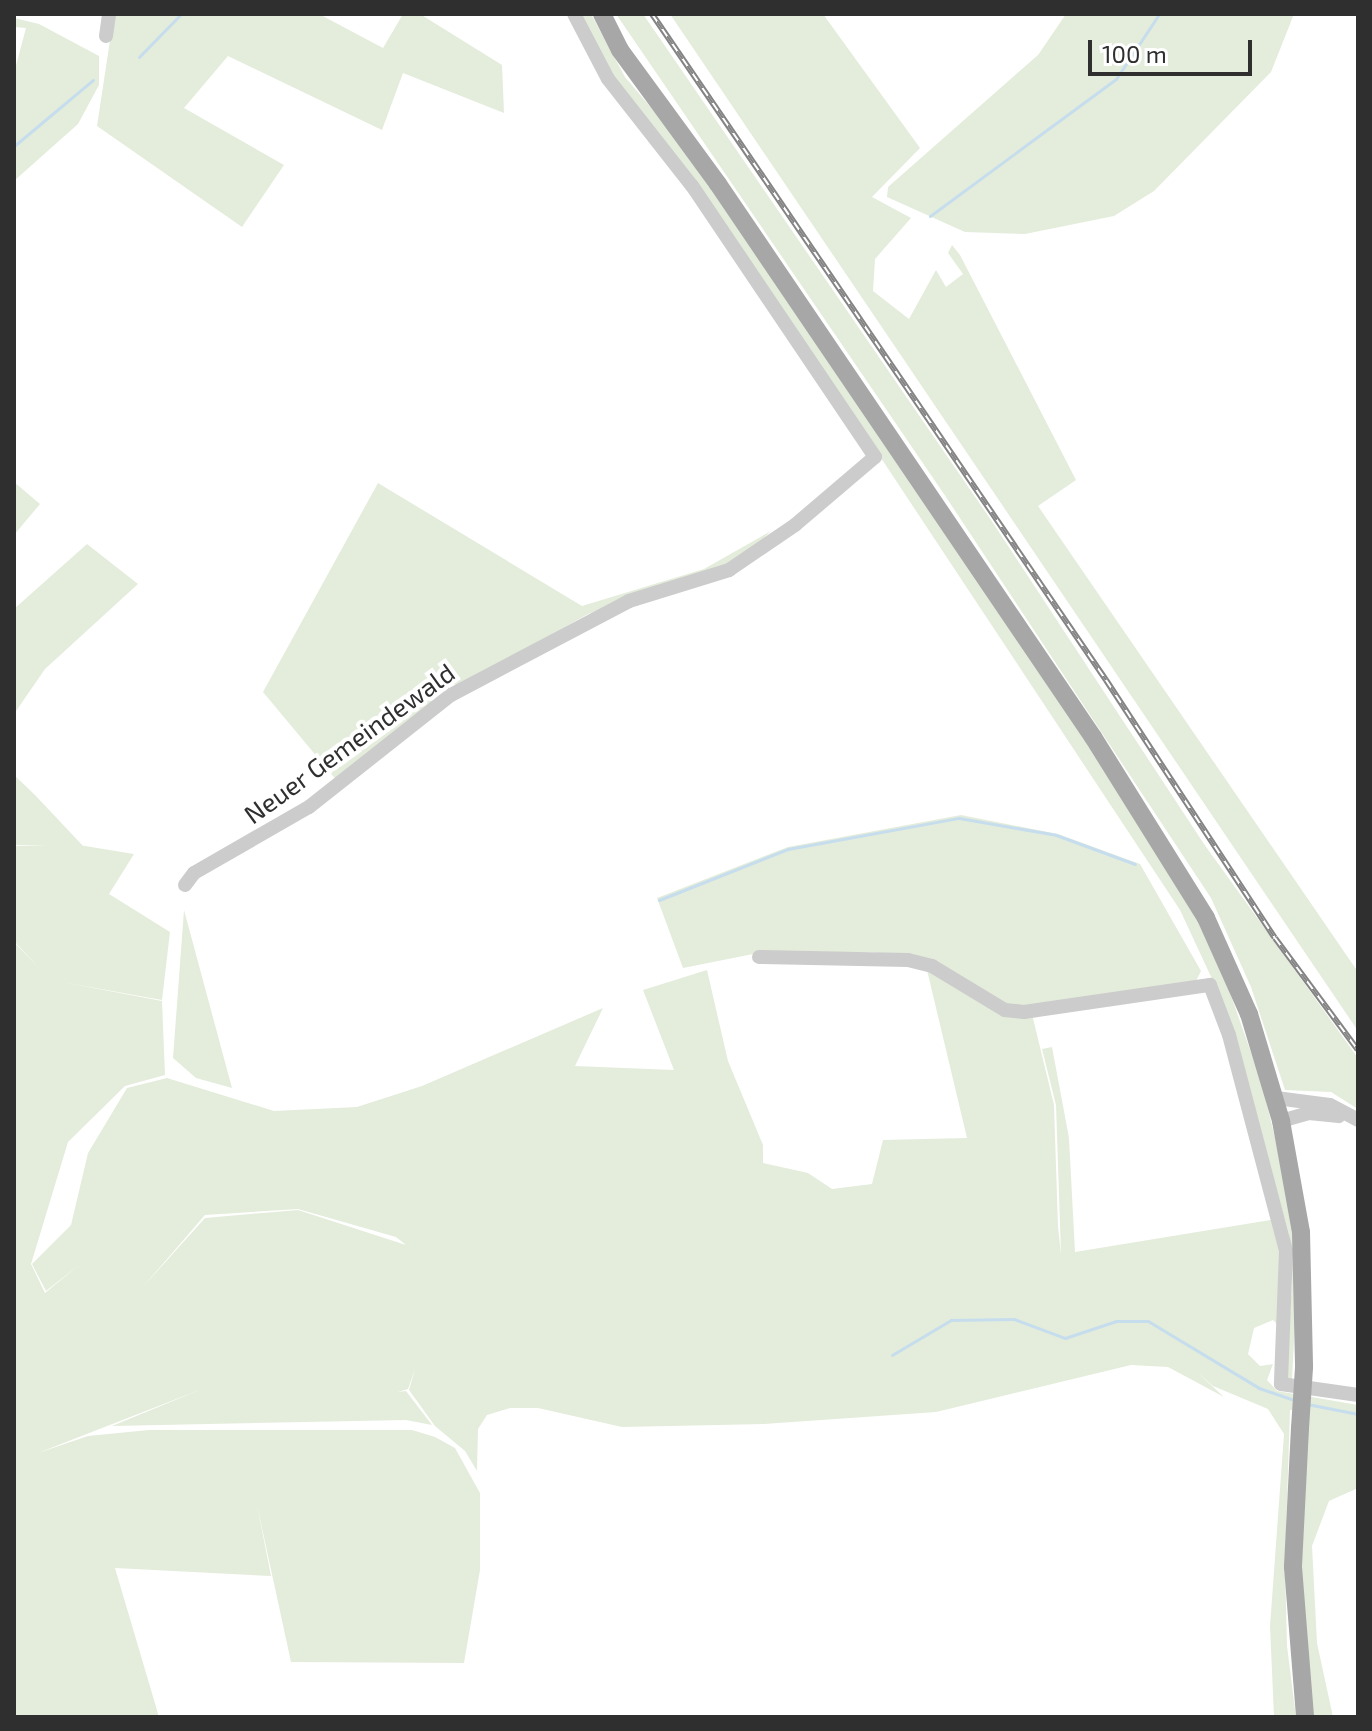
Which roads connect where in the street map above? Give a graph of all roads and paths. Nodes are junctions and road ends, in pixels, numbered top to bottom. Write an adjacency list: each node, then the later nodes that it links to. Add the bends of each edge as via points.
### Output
1 (109, 14): 4 (street)
2 (574, 14): 5 (street, Neuer Gemeindewald, via 608,79 692,186 875,457 795,525 729,570 629,601 451,695 309,807 194,873)
3 (602, 14): 7 (main road, via 620,50 718,184 1173,860 1235,978)
4 (106, 36)
5 (185, 885)
6 (759, 957): 10 (street, via 908,960 932,966 1005,1010 1024,1012 1210,985 1229,1035 1286,1251 1281,1384)
7 (1276, 1098): 8 (main road); 9 (street, via 1330,1105)
8 (1281, 1121): 9 (street, via 1328,1113); 11 (main road, bridge, via 1301,1232 1304,1367 1293,1567)
9 (1358, 1122)
10 (1358, 1395)
11 (1305, 1717)

